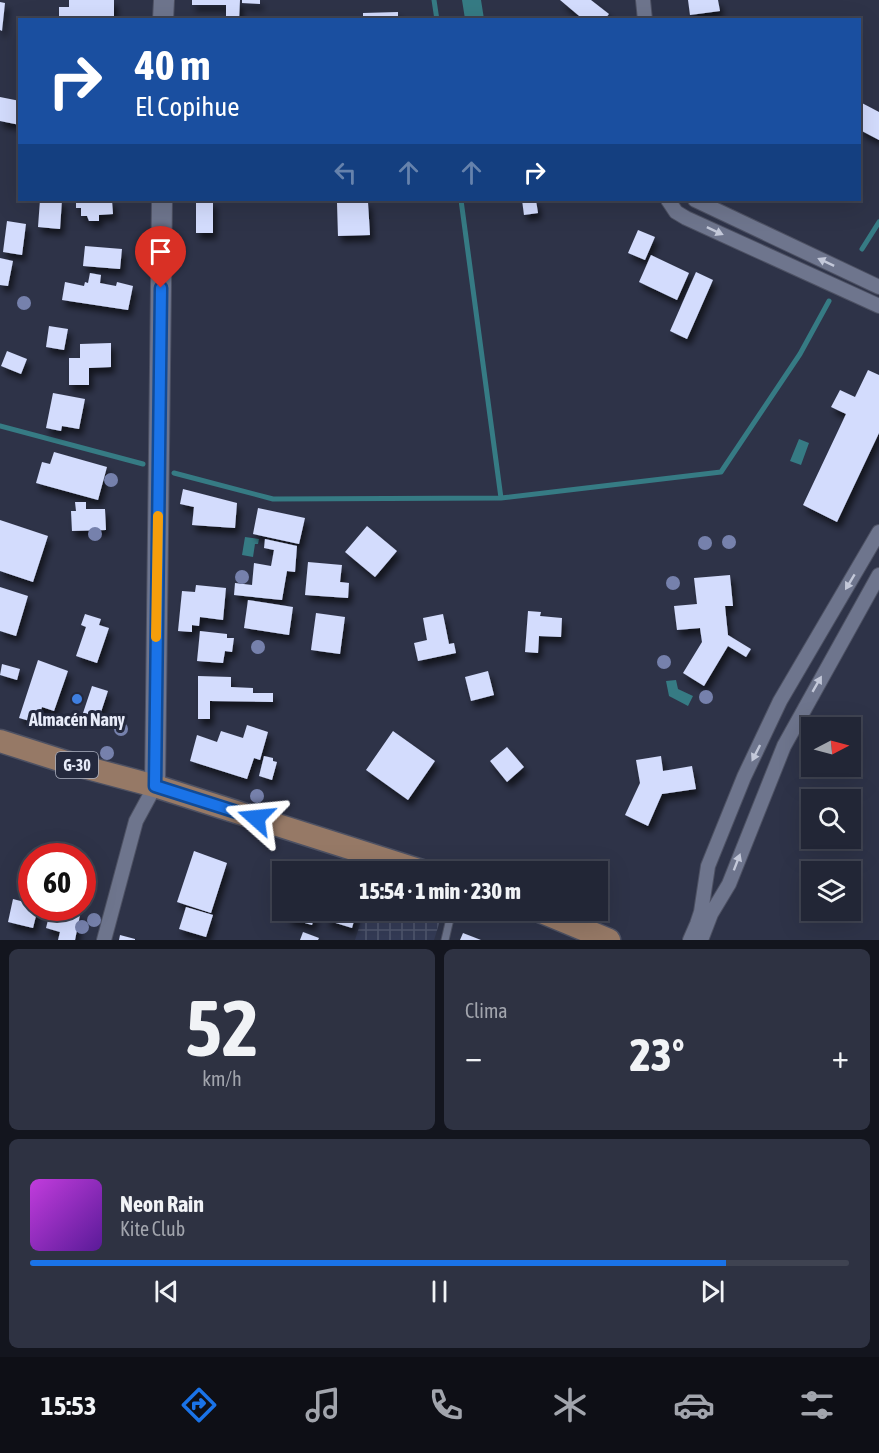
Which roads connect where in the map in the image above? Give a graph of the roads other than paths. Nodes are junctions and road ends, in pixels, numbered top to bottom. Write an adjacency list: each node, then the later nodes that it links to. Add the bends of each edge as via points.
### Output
1 (164, 0): 3 (main road)
2 (643, 0): 4 (street)
3 (164, 18)
4 (645, 18)
5 (162, 201): 13 (main road)
6 (669, 201): 9 (street, one-way to 9, via 686,218)
7 (697, 201): 8 (street, one-way to 7)
8 (879, 287)
9 (879, 306)
10 (879, 532): 20 (street, one-way to 20, via 780,701 744,777 708,866 701,912)
11 (879, 575): 21 (street, one-way to 11, via 729,884 784,746)
12 (0, 741): 13 (main road, G-30)
13 (155, 786): 14 (main road, G-30); 17 (street, via 136,821)
14 (390, 861)
15 (449, 921): 18 (lane)
16 (563, 921): 19 (main road)
17 (104, 940)
18 (445, 940)
19 (609, 940)
20 (690, 940)
21 (701, 940)

